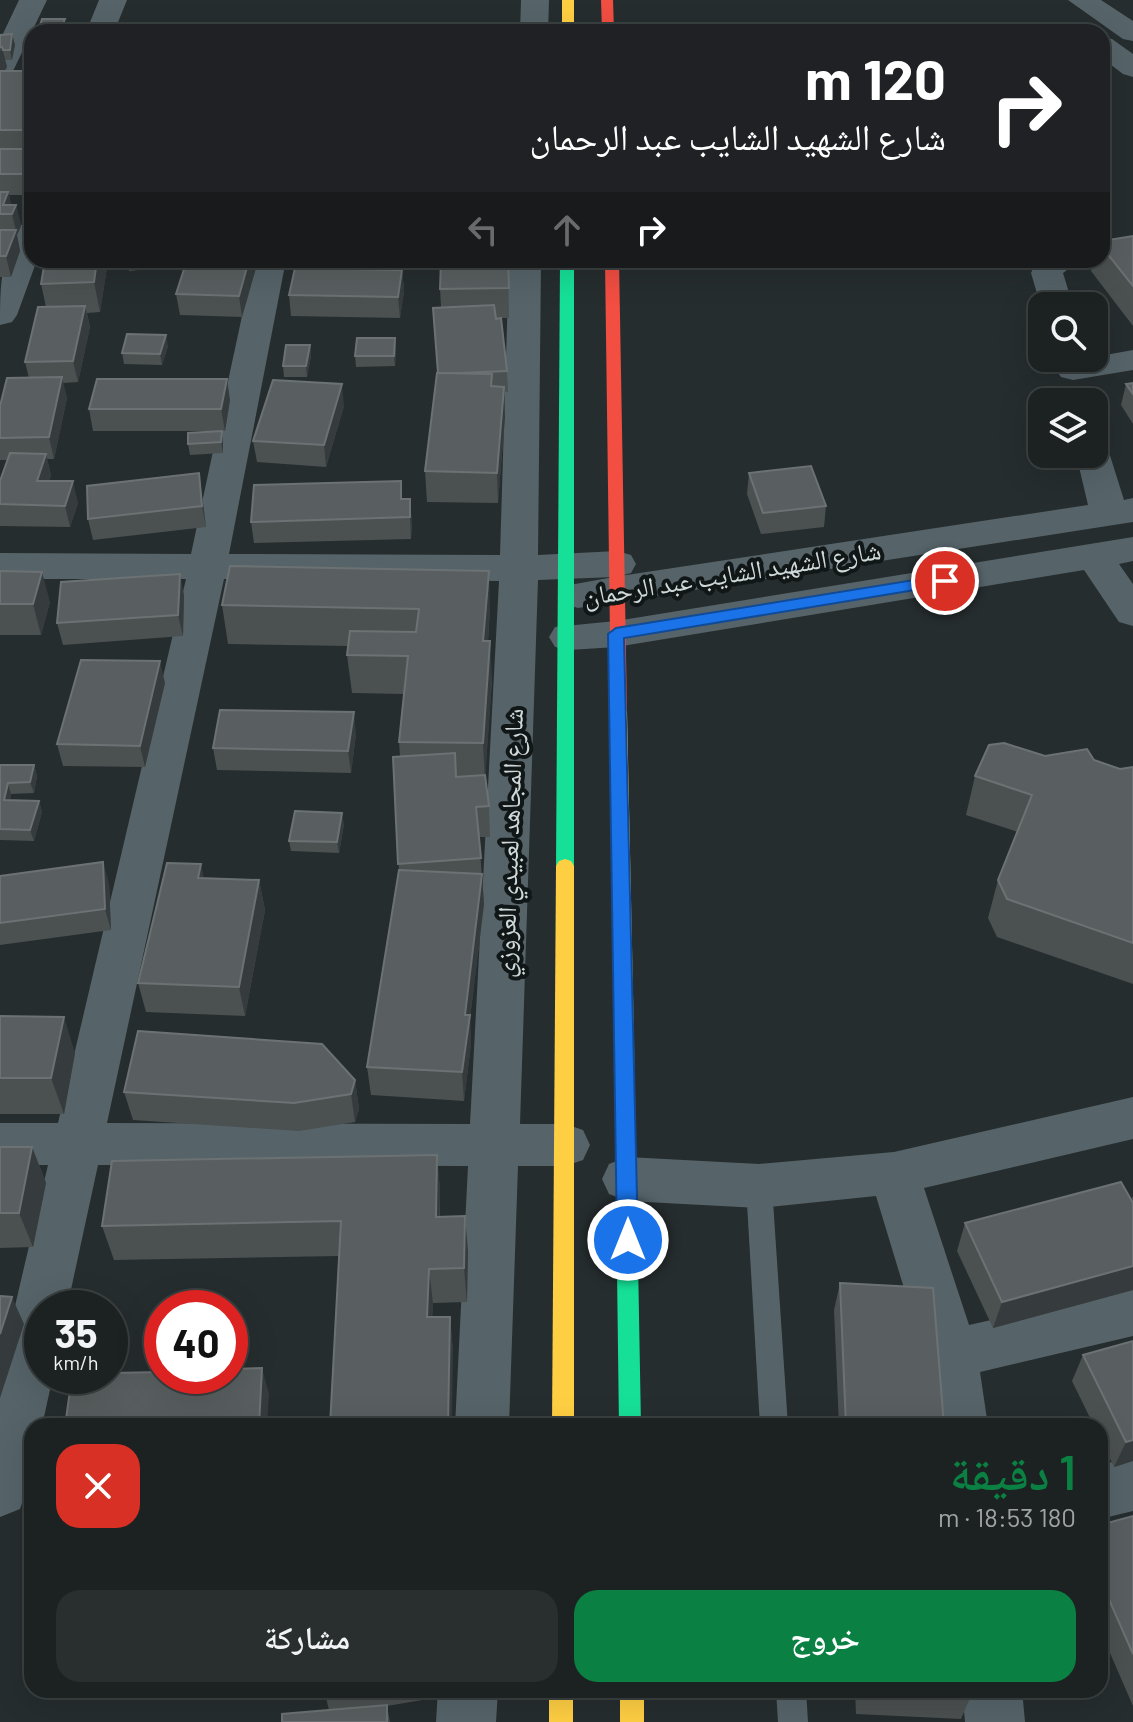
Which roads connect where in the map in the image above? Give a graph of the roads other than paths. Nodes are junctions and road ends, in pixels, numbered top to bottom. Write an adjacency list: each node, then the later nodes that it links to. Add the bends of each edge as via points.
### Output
1 (33, 0): 13 (street)
2 (113, 0): 7 (street)
3 (535, 0): 8 (street)
4 (568, 0): 9 (street)
5 (607, 0): 10 (street)
6 (1081, 0): 11 (street); 12 (street)
7 (103, 24)
8 (534, 24)
9 (568, 24)
10 (608, 24)
11 (1086, 24)
12 (1133, 33)
13 (16, 38): 16 (street)
14 (1110, 51): 15 (street)
15 (1133, 68)
16 (0, 69)
17 (20, 238): 24 (street)
18 (268, 268): 30 (street)
19 (525, 268): 32 (street, شارع المجاهد لعبيدي العزوزي)
20 (567, 268): 34 (street)
21 (612, 268): 33 (street)
22 (1048, 268): 23 (street)
23 (1052, 292)
24 (3, 301)
25 (1133, 360): 26 (street)
26 (1075, 377)
27 (1101, 468): 28 (street)
28 (1121, 512): 33 (street, شارع الشهيد الشايب عبد الرحمان)
29 (1122, 553): 35 (street); 36 (street, شارع الشهيد الشايب عبد الرحمان)
30 (208, 565): 31 (street, شارع الشهيد الشايب عبد الرحمان); 32 (street, شارع الشهيد الشايب عبد الرحمان); 41 (street)
31 (0, 566)
32 (519, 568): 34 (street, شارع الشهيد الشايب عبد الرحمان); 42 (street, شارع المجاهد لعبيدي العزوزي)
33 (617, 577): 34 (street, شارع الشهيد الشايب عبد الرحمان); 36 (street)
34 (567, 581): 37 (street)
35 (1133, 613)
36 (616, 634): 37 (street, شارع الشهيد الشايب عبد الرحمان); 44 (street)
37 (569, 637): 40 (street)
38 (1133, 1118): 43 (street)
39 (0, 1144): 41 (street)
40 (565, 1145): 42 (street); 49 (street)
41 (75, 1146): 42 (street); 54 (street)
42 (497, 1147): 48 (street, شارع المجاهد لعبيدي العزوزي)
43 (894, 1173): 45 (street); 47 (street)
44 (627, 1179): 45 (street); 50 (street)
45 (759, 1186): 51 (lane)
46 (1133, 1312): 47 (street)
47 (951, 1354): 52 (street)
48 (482, 1418)
49 (563, 1418)
50 (630, 1418)
51 (774, 1418)
52 (960, 1418)
53 (1133, 1484): 55 (street)
54 (0, 1490)
55 (1108, 1490)
56 (468, 1698): 61 (street)
57 (561, 1698): 62 (street)
58 (632, 1698): 63 (street)
59 (792, 1698): 64 (lane)
60 (993, 1698): 65 (street)
61 (466, 1722)
62 (561, 1722)
63 (632, 1722)
64 (793, 1722)
65 (995, 1722)

